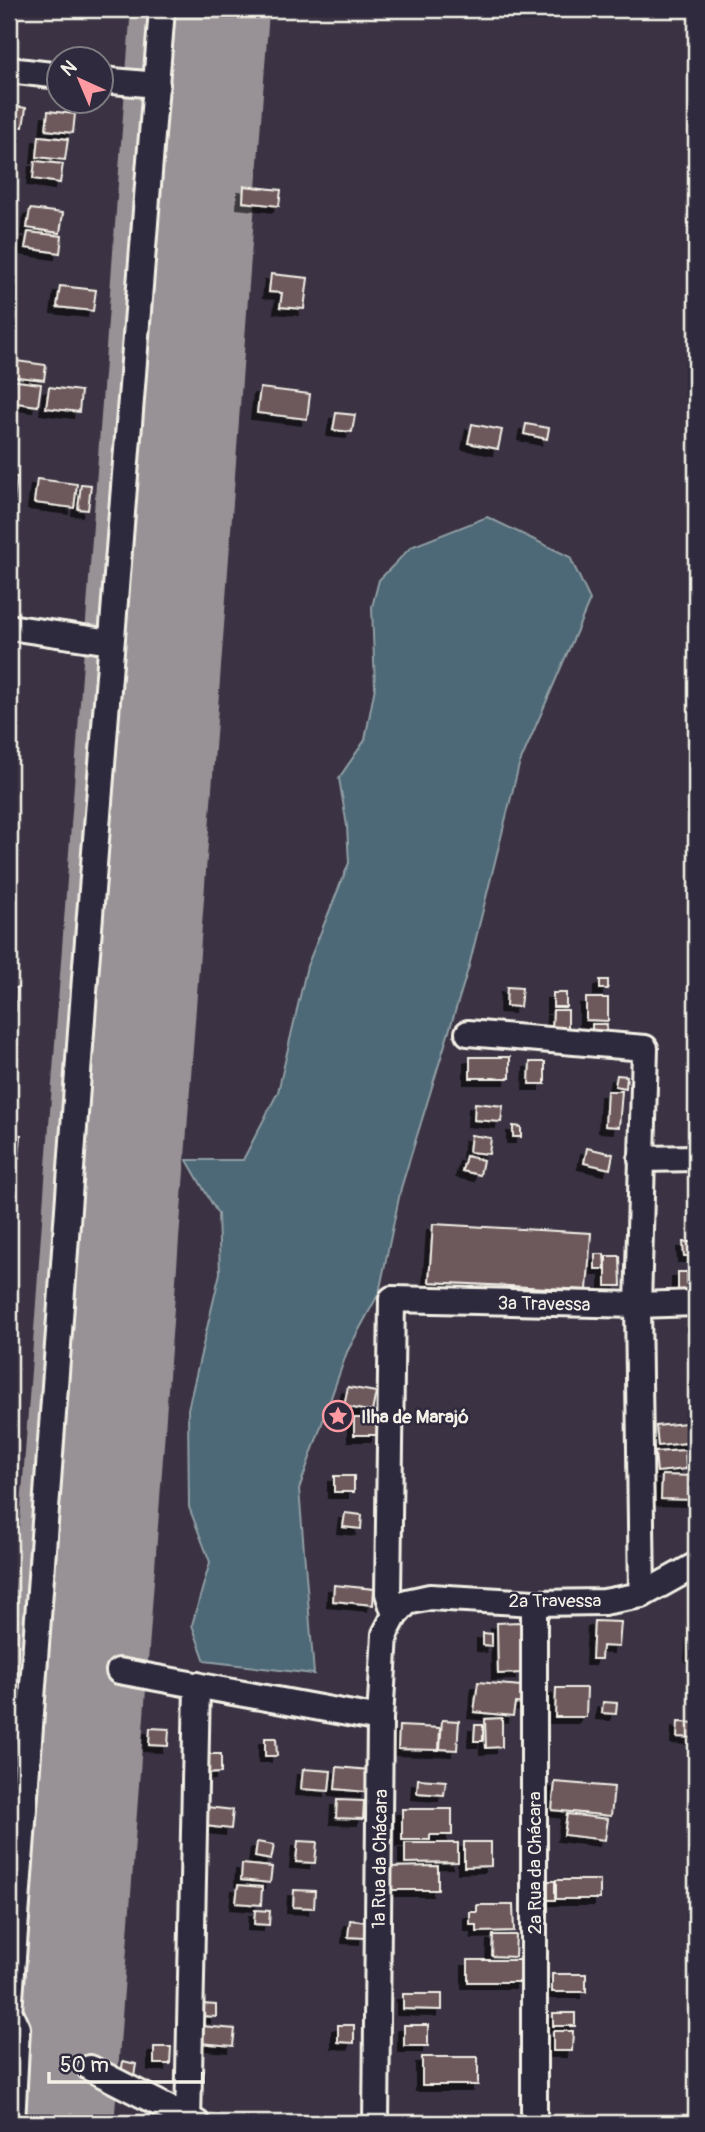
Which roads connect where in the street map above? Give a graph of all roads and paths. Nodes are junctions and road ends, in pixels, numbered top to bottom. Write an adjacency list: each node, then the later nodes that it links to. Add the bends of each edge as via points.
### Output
1 (162, 9): 5 (street)
2 (9, 70): 3 (street)
3 (46, 74)
4 (116, 81): 5 (street)
5 (157, 85): 7 (street)
6 (9, 627): 7 (street)
7 (111, 642): 20 (street)
8 (468, 1034): 10 (street, via 645,1048)
9 (696, 1158): 10 (street)
10 (641, 1159): 12 (street)
11 (696, 1303): 12 (street, 3ª Travessa)
12 (638, 1305): 14 (street); 16 (street, 3ª Travessa, via 391,1299 388,1593)
13 (696, 1565): 14 (street, 2ª Travessa)
14 (642, 1595): 15 (street, 2ª Travessa, via 604,1602)
15 (534, 1603): 16 (street, 2ª Travessa, via 430,1597); 25 (street, 2ª Rua da Chácara)
16 (401, 1609): 19 (street, 1ª Rua da Chácara, via 385,1634)
17 (119, 1671): 18 (street)
18 (197, 1685): 19 (street); 22 (street)
19 (380, 1719): 24 (street, 1ª Rua da Chácara)
20 (9, 2012): 23 (street, via 17,2028)
21 (90, 2068): 22 (street)
22 (191, 2122)
23 (12, 2123)
24 (376, 2123)
25 (534, 2123)

